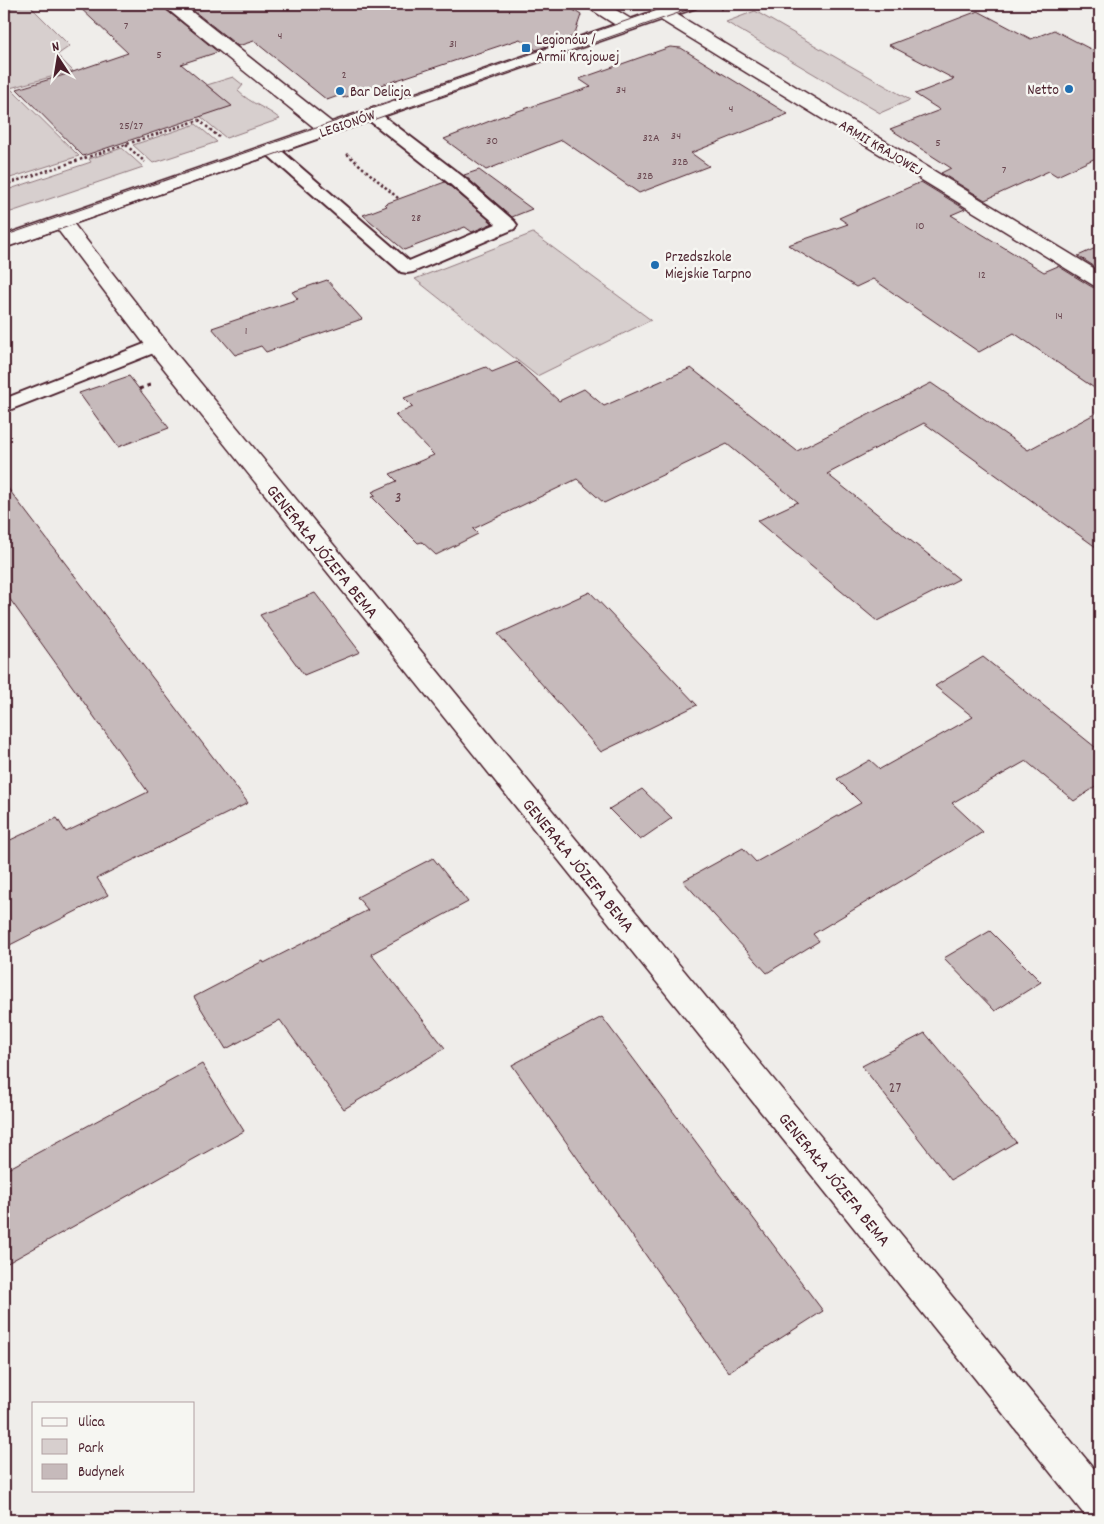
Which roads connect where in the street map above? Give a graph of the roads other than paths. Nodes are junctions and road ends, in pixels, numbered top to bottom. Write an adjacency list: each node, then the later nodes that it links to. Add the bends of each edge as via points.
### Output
1 (172, 4): 7 (street)
2 (595, 4): 5 (street)
3 (690, 4): 4 (street, LEGIONÓW)
4 (662, 13): 5 (street, LEGIONÓW); 11 (street, ARMII KRAJOWEJ)
5 (628, 26): 6 (street, LEGIONÓW)
6 (372, 115): 7 (street, LEGIONÓW); 8 (lane, via 508,225 407,268)
7 (328, 130): 8 (street, LEGIONÓW)
8 (270, 150): 9 (street, LEGIONÓW)
9 (62, 222): 10 (street, LEGIONÓW); 12 (street, GENERAŁA JÓZEFA BEMA)
10 (4, 242)
11 (1100, 281)
12 (157, 345): 13 (lane); 14 (street, GENERAŁA JÓZEFA BEMA)
13 (4, 406)
14 (1100, 1505)

